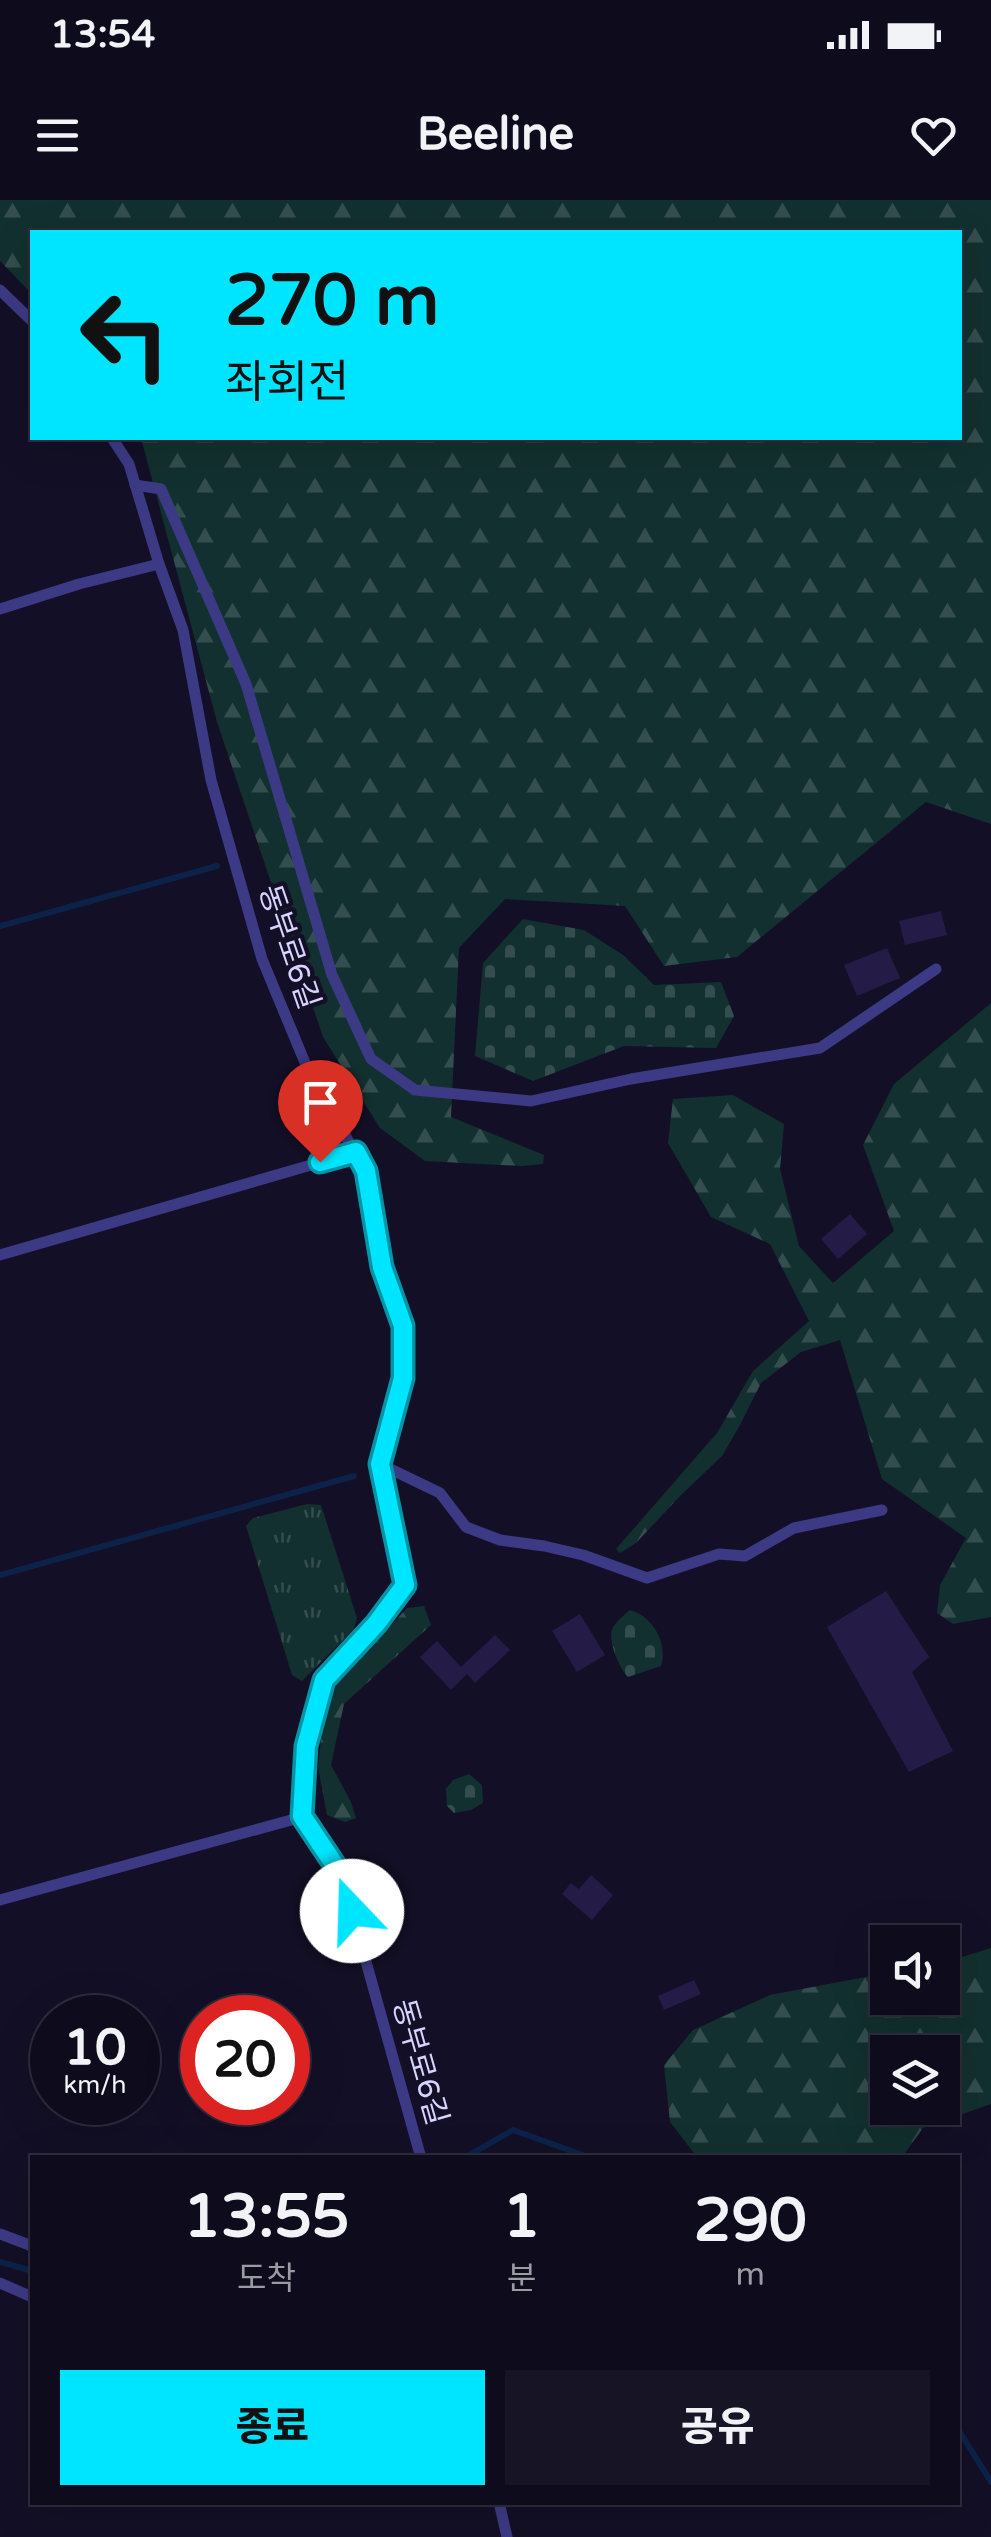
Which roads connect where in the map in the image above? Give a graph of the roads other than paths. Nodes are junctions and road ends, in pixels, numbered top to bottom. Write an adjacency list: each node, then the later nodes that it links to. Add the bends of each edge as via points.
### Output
1 (0, 290): 2 (lane)
2 (30, 319)
3 (113, 440): 4 (lane, 동부로6길)
4 (135, 485): 5 (lane, 동부로6길); 7 (lane, via 161,490 246,684 332,975 371,1059 415,1090 531,1101 820,1048)
5 (159, 564): 6 (lane); 8 (lane, 동부로6길, via 183,630 211,780 262,959 306,1065)
6 (0, 609)
7 (936, 969)
8 (356, 1152): 9 (lane); 10 (lane, 동부로6길, via 403,1326 403,1378)
9 (0, 1255)
10 (380, 1464): 11 (lane, via 440,1494 466,1527 647,1578 719,1554 745,1556 794,1528); 12 (lane, 동부로6길, via 405,1585 324,1680 306,1746)
11 (882, 1510)
12 (302, 1816): 13 (lane); 14 (lane, 동부로6길, via 342,1876)
13 (0, 1900)
14 (420, 2155)
15 (0, 2234): 16 (lane)
16 (30, 2245)
17 (0, 2283): 18 (lane)
18 (30, 2296)
19 (501, 2505): 20 (lane)
20 (507, 2537)

